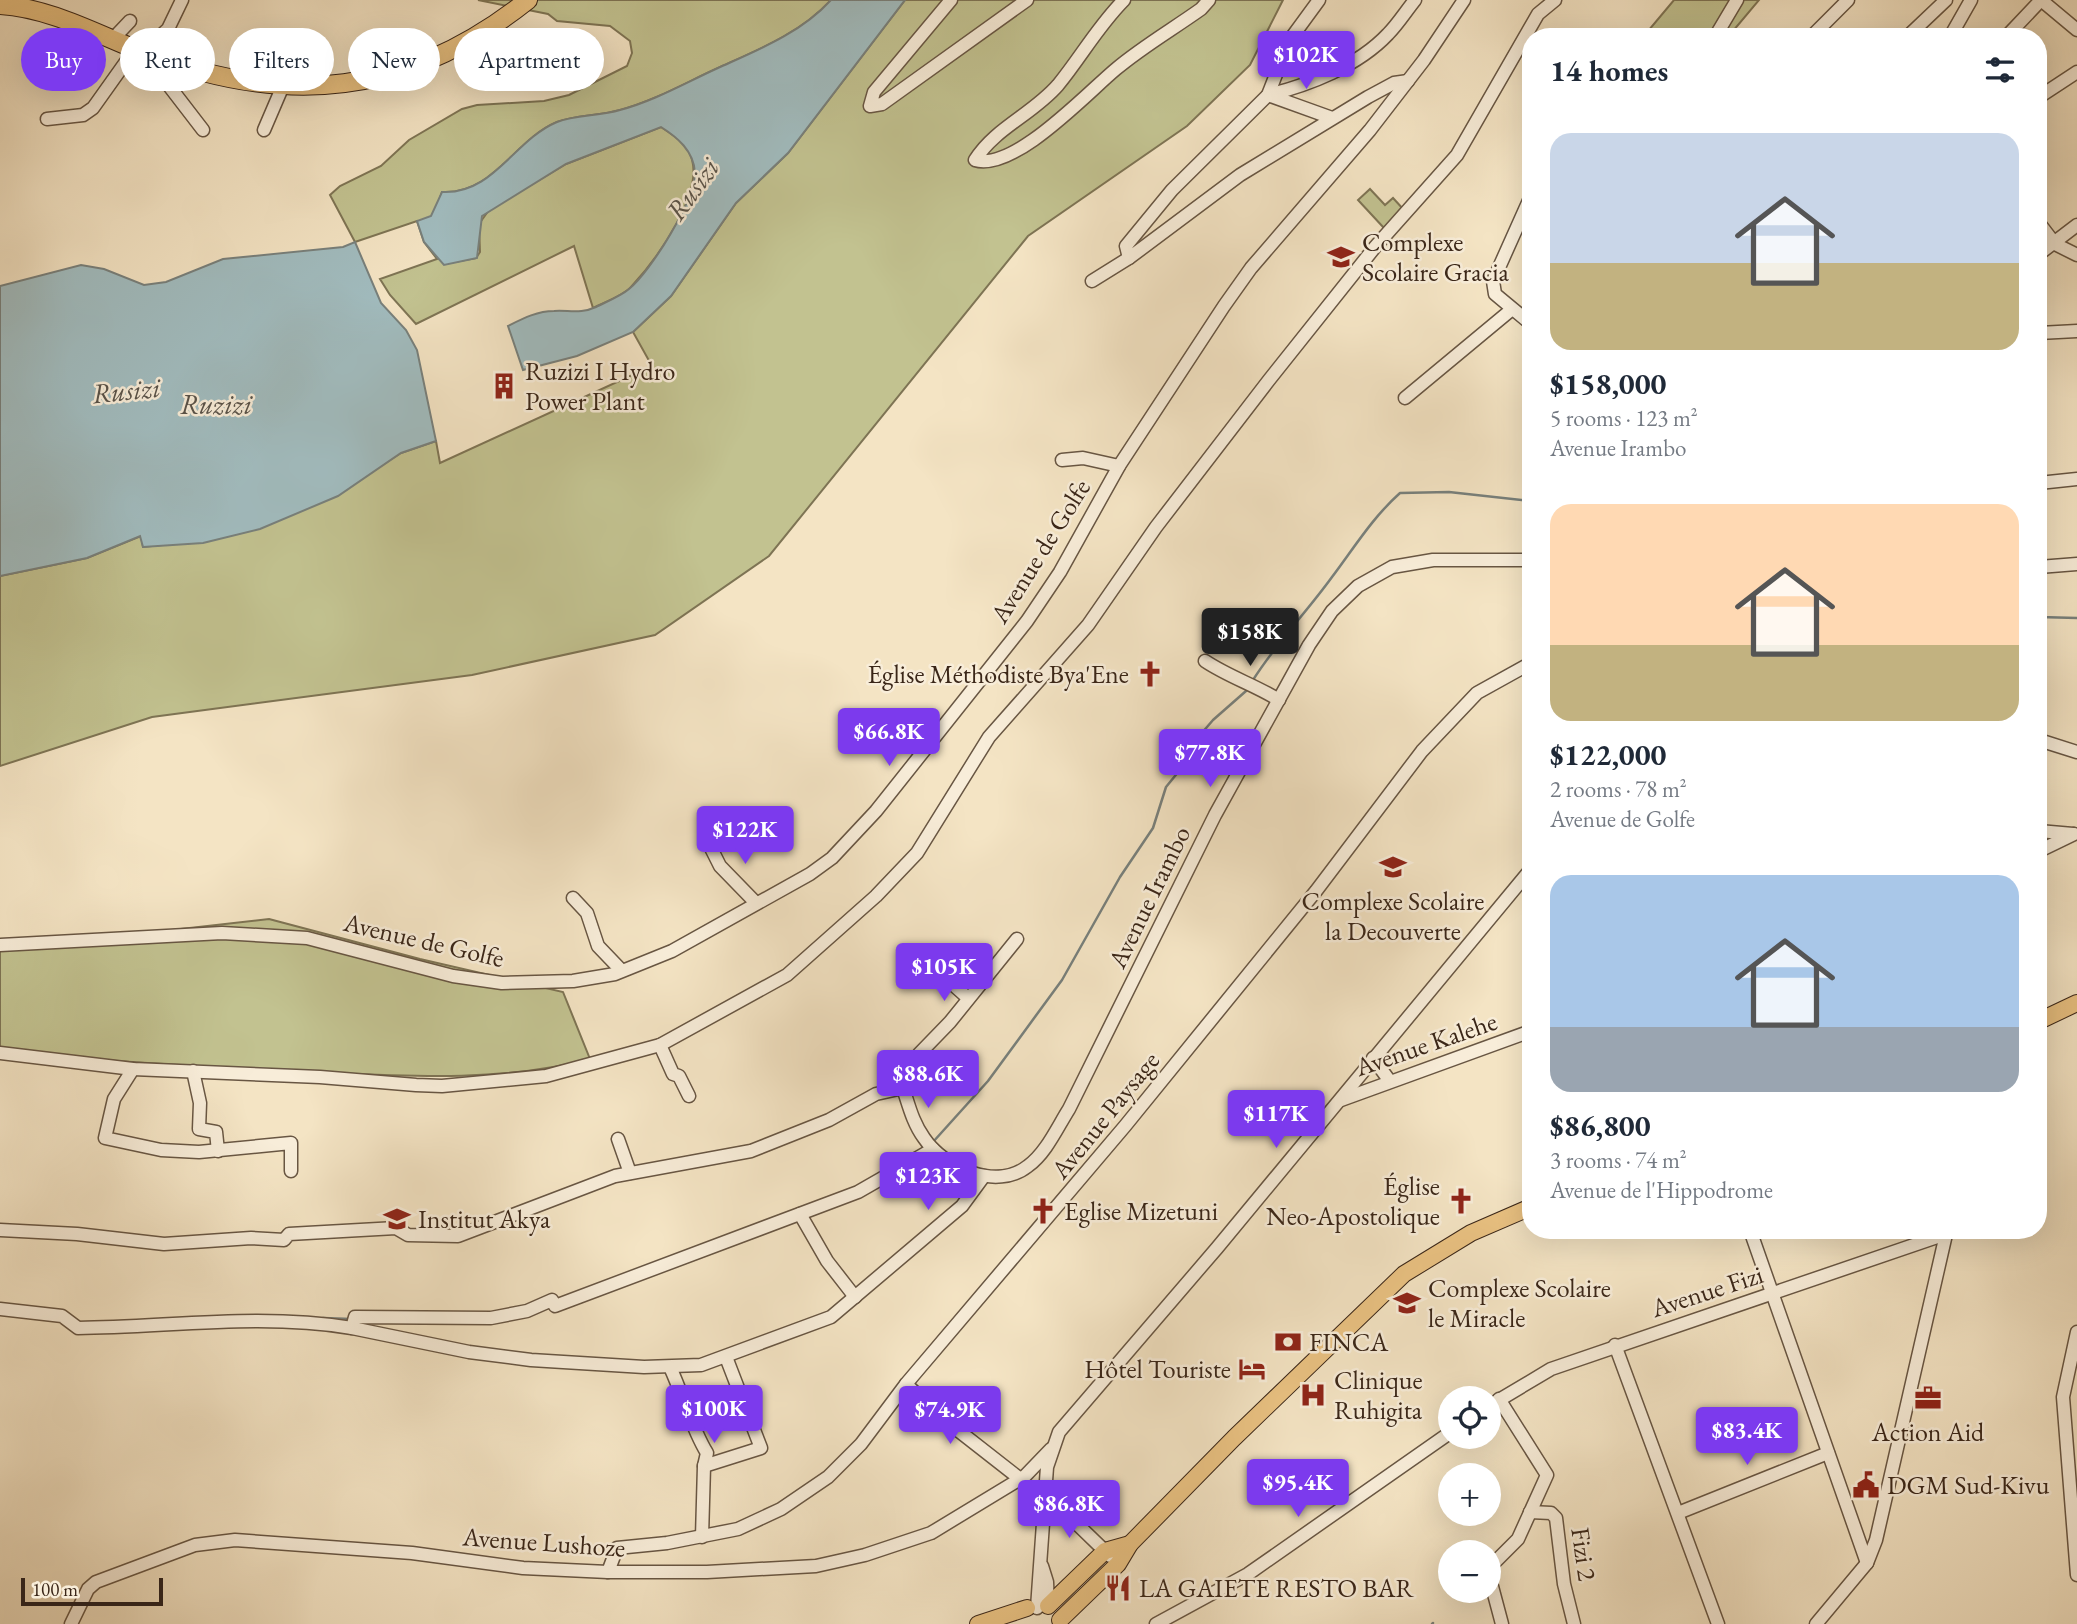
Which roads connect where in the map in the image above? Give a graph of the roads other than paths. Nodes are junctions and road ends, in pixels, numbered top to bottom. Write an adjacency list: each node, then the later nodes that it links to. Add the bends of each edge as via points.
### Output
1 (182, 0): 18 (street)
2 (528, 0): 32 (highway, via 494,26 419,65)
3 (951, 0): 4 (street, via 874,92 870,106 882,104)
4 (1027, 0)
5 (1124, 0): 6 (street, via 1098,27 1058,85 1034,110 995,136 975,160 996,160 1048,131 1116,68)
6 (1209, 0)
7 (1319, 0): 36 (street, via 1289,41)
8 (1415, 0): 36 (street, via 1387,36 1363,54 1306,86)
9 (1464, 0): 31 (street, Avenue de Golfe)
10 (1555, 0): 19 (street)
11 (1737, 0): 20 (street)
12 (1848, 0): 21 (street)
13 (1946, 0): 22 (street)
14 (1970, 0): 23 (street)
15 (2041, 0): 24 (street); 25 (street)
16 (0, 5): 26 (highway, via 41,10)
17 (130, 21): 26 (street)
18 (168, 28)
19 (1530, 28)
20 (1720, 28)
21 (1820, 28)
22 (1916, 28)
23 (1955, 28)
24 (2015, 28)
25 (2077, 30)
26 (112, 40): 28 (highway)
27 (1522, 42): 81 (street, via 1457,155 1375,247 1269,380 1156,527 1088,625 989,737 911,860 787,975)
28 (120, 43)
29 (2077, 72): 35 (street)
30 (120, 75): 38 (street, via 83,115)
31 (1408, 80): 37 (street, via 1394,83); 55 (street, Avenue de Golfe, via 1370,131 1251,268)
32 (334, 85)
33 (171, 91): 39 (street)
34 (281, 91): 40 (street)
35 (2047, 92)
36 (1268, 95): 37 (street); 47 (street, via 1156,209 1126,246)
37 (1332, 118): 47 (street, via 1229,183)
38 (47, 119)
39 (203, 130)
40 (264, 130)
41 (1522, 217): 49 (street, via 1493,281 1495,294)
42 (2077, 225): 44 (street)
43 (2047, 234): 44 (street)
44 (2055, 244): 45 (street); 46 (street)
45 (2047, 249)
46 (2077, 255)
47 (1129, 258): 48 (street)
48 (1093, 281)
49 (1511, 310): 50 (street); 53 (street)
50 (1522, 318)
51 (2077, 331): 52 (street)
52 (2047, 333)
53 (1405, 398)
54 (1062, 460): 55 (street, via 1083,458)
55 (1119, 466): 72 (street, Avenue de Golfe, via 1048,591 892,791 832,858)
56 (2077, 479): 57 (street)
57 (2047, 482)
58 (1522, 560): 63 (street, Avenue Irambo, via 1433,560 1385,569 1332,611)
59 (2077, 565): 60 (street)
60 (2047, 567)
61 (1205, 661): 63 (street)
62 (1522, 667): 110 (street, Avenue Paysage, via 1478,693 1422,751 1316,891 1134,1116)
63 (1279, 700): 95 (street, Avenue Irambo, via 1215,815 1069,1109 1030,1166 1010,1175)
64 (2047, 743): 65 (street)
65 (2077, 752)
66 (2047, 832): 67 (street)
67 (2075, 834): 69 (street)
68 (708, 839): 72 (street, via 720,866)
69 (2047, 847)
70 (1522, 880): 83 (street)
71 (573, 898): 76 (street, via 587,913 598,946)
72 (756, 904): 76 (street, Avenue de Golfe, via 672,951)
73 (1017, 939): 77 (street)
74 (0, 945): 76 (street, Avenue de Golfe, via 222,933 307,938 502,983 573,981)
75 (923, 958): 77 (street)
76 (621, 970)
77 (968, 998): 87 (street, via 919,1054)
78 (2077, 1003): 79 (main road)
79 (2047, 1017)
80 (1522, 1034): 86 (street, Avenue Kalehe)
81 (660, 1045): 85 (street, via 546,1076 442,1086); 88 (street)
82 (0, 1053): 84 (street)
83 (1373, 1058): 86 (street); 89 (street)
84 (133, 1069): 85 (street); 92 (street, via 114,1099 105,1138 161,1150)
85 (193, 1071): 92 (street, via 200,1102 199,1129 216,1132)
86 (1389, 1080): 89 (street, Avenue Kalehe)
87 (903, 1088): 91 (street, via 915,1124); 94 (street, via 876,1094 829,1120 751,1151)
88 (689, 1096)
89 (1337, 1101): 114 (street, via 1059,1432)
90 (618, 1139): 94 (street)
91 (933, 1149): 95 (street); 97 (street, via 858,1192)
92 (218, 1151): 93 (street, via 291,1143)
93 (291, 1171)
94 (629, 1173): 98 (street, via 458,1236 408,1235 396,1228 289,1234 284,1240 164,1244)
95 (984, 1176): 103 (street, via 962,1206)
96 (1522, 1211): 122 (main road, via 1471,1233 1404,1274)
97 (800, 1214): 103 (street); 105 (street, via 555,1306 552,1300 491,1318 355,1317)
98 (0, 1230)
99 (1753, 1239): 102 (street)
100 (1927, 1239): 102 (street, Avenue Fizi)
101 (1945, 1239): 124 (street, via 1877,1540)
102 (1772, 1293): 107 (street, Avenue Fizi); 115 (street)
103 (855, 1297): 108 (street, via 831,1317)
104 (0, 1309): 105 (street, via 62,1315 78,1328 245,1320)
105 (352, 1328): 109 (street, via 509,1358)
106 (2077, 1332): 127 (street, via 2063,1397)
107 (1615, 1345): 111 (street, Avenue Fizi, via 1551,1369); 120 (street)
108 (726, 1357): 109 (street); 116 (street, via 761,1448)
109 (670, 1367): 116 (street, via 707,1453)
110 (906, 1384): 117 (street, via 941,1417); 121 (street, Avenue Paysage, via 861,1444 828,1477 781,1509 738,1530)
111 (1501, 1398)
112 (1501, 1412): 119 (street, Fizi 2, via 1547,1475)
113 (1438, 1442): 132 (street, via 1248,1574)
114 (1051, 1450): 117 (street, Avenue Lushoze); 118 (street)
115 (1828, 1453): 120 (street); 124 (street)
116 (704, 1466): 121 (street)
117 (1022, 1477): 118 (street); 126 (street, Avenue Lushoze, via 931,1533 865,1555 789,1567)
118 (1045, 1487): 123 (street); 128 (street, via 1042,1566 1047,1581)
119 (1530, 1512): 133 (street, Fizi 2, via 1513,1547 1489,1572); 134 (street, Fizi 2, via 1551,1513 1556,1518)
120 (1678, 1513): 135 (street)
121 (702, 1537): 126 (street, Avenue Paysage, via 617,1548)
122 (1129, 1544): 123 (main road); 125 (main road)
123 (1105, 1551): 125 (street); 128 (main road)
124 (1867, 1563): 136 (street)
125 (1118, 1564): 129 (main road)
126 (608, 1572): 130 (street, Avenue Lushoze, via 234,1540 195,1545 96,1582)
127 (2077, 1575)
128 (1036, 1611): 129 (main road, via 1057,1611); 131 (main road)
129 (1060, 1622)
130 (71, 1624)
131 (978, 1624)
132 (1156, 1624)
133 (1502, 1624)
134 (1574, 1624)
135 (1718, 1624)
136 (1815, 1624)

